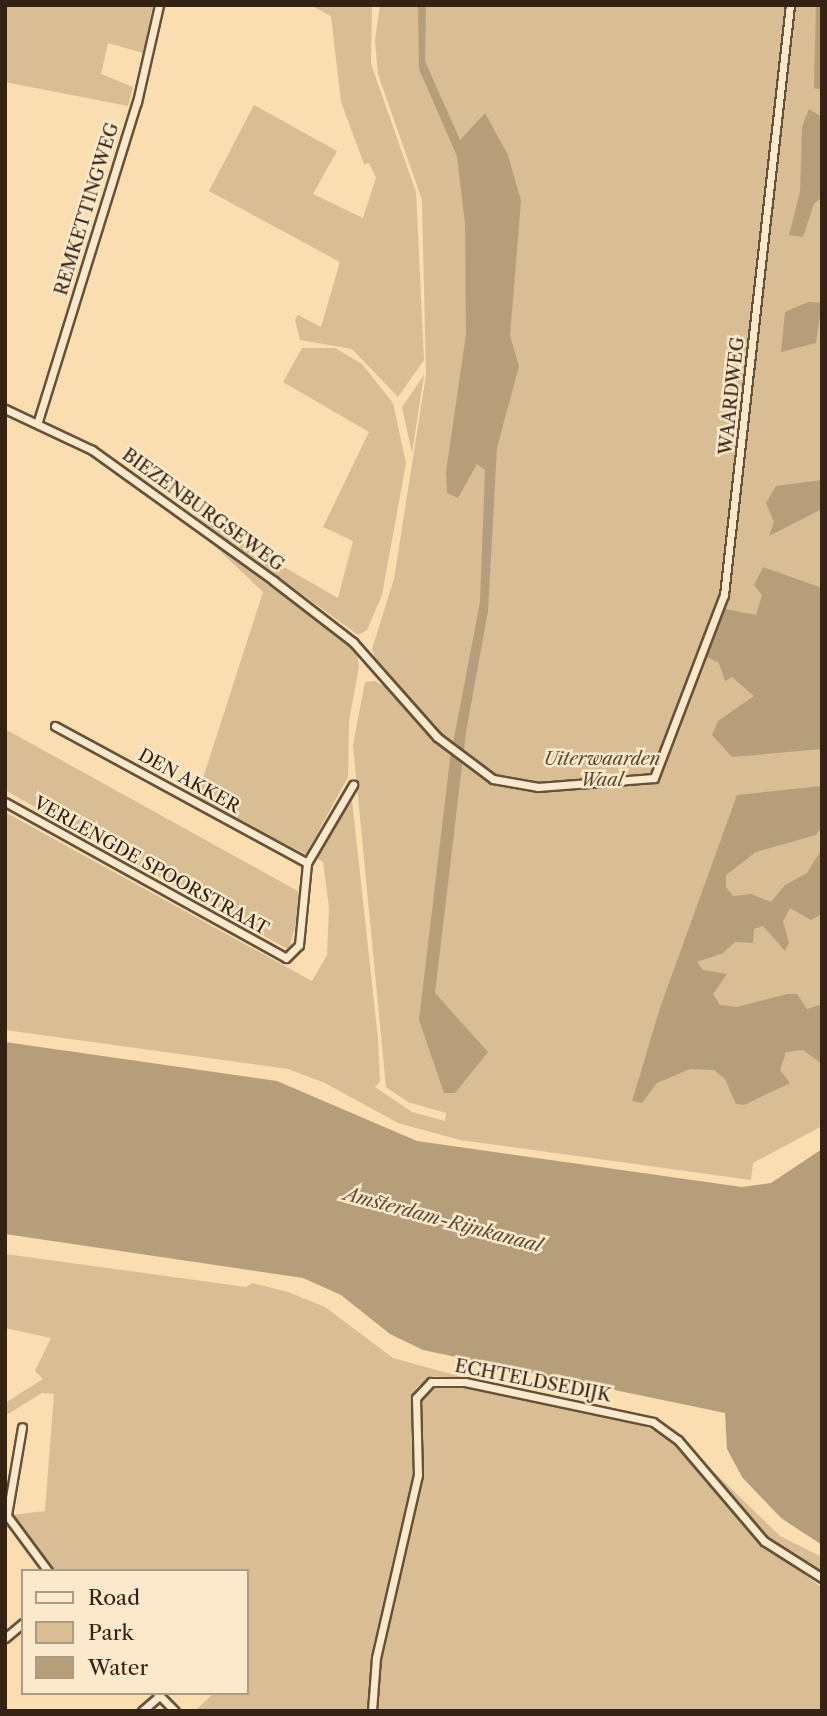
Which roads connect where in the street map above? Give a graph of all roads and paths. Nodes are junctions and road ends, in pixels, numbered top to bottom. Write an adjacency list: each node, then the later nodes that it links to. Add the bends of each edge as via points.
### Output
1 (159, 5): 4 (street, REMKETTINGWEG, via 137,102)
2 (790, 5): 6 (street, WAARDWEG, via 724,596)
3 (5, 409): 4 (street, BIEZENBURGSEWEG)
4 (38, 421): 6 (street, BIEZENBURGSEWEG, via 92,450 353,642 467,762 510,784)
5 (55, 726): 9 (street, DEN AKKER)
6 (654, 778)
7 (353, 785): 9 (street)
8 (5, 802): 9 (street, VERLENGDE SPOORSTRAAT, via 281,957 291,957 299,945)
9 (307, 863)
10 (22, 1427): 11 (street)
11 (6, 1514): 12 (street)
12 (47, 1569)
13 (822, 1578): 19 (street, ECHTELDSEDIJK, via 764,1541 678,1440 653,1422 465,1382 431,1382 416,1398 418,1475 376,1658)
14 (21, 1625): 15 (street)
15 (5, 1638)
16 (158, 1695): 17 (street); 18 (street)
17 (142, 1711)
18 (175, 1711)
19 (372, 1711)

